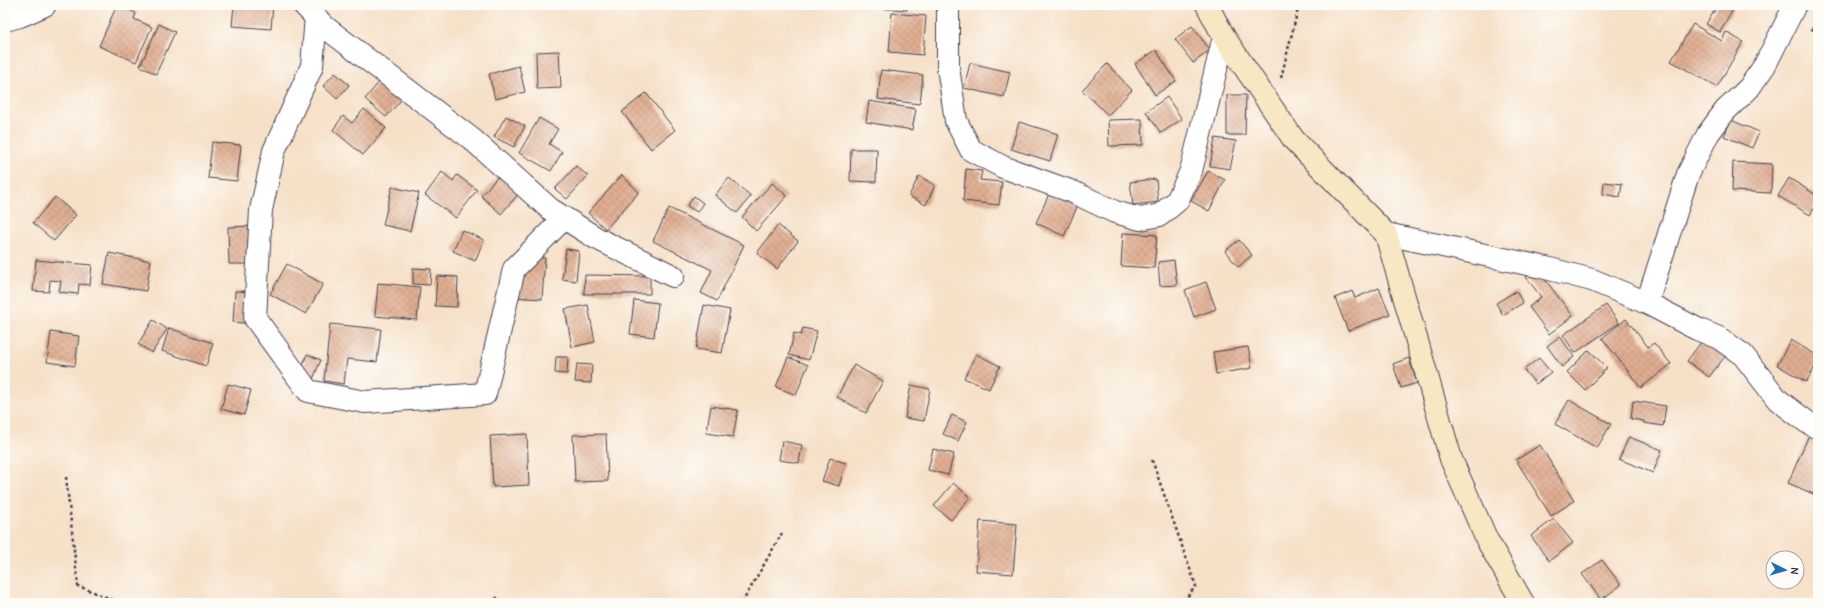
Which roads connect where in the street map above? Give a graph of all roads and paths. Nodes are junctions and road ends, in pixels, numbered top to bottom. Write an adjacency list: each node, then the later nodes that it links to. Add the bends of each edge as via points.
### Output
1 (45, 5): 7 (street)
2 (948, 5): 8 (street, via 948,67 956,121 971,150 1003,167 1054,185 1115,212 1140,219 1160,215 1177,201 1191,171)
3 (1207, 5): 8 (street)
4 (1299, 5): 9 (path)
5 (1795, 5): 13 (street, via 1765,65 1749,88 1725,111 1705,140 1688,174)
6 (310, 11): 10 (street, via 326,27 473,140 550,209); 10 (street, via 312,66 274,151 261,210 255,318 308,391 365,402 485,394 514,268)
7 (5, 20)
8 (1224, 37): 9 (street)
9 (1273, 110): 11 (street, via 1294,140)
10 (564, 218): 12 (street, via 596,238)
11 (1386, 234): 13 (street, via 1592,280); 23 (street, via 1451,459 1487,540)
12 (673, 276)
13 (1647, 303): 14 (street, via 1731,346 1743,355 1778,400)
14 (1818, 428)
15 (1152, 460): 22 (path, via 1196,586)
16 (66, 477): 19 (path, via 78,586 114,600)
17 (782, 533): 21 (path)
18 (496, 597): 20 (path)
19 (113, 603)
20 (500, 603)
21 (742, 603)
22 (1182, 603)
23 (1523, 603)

